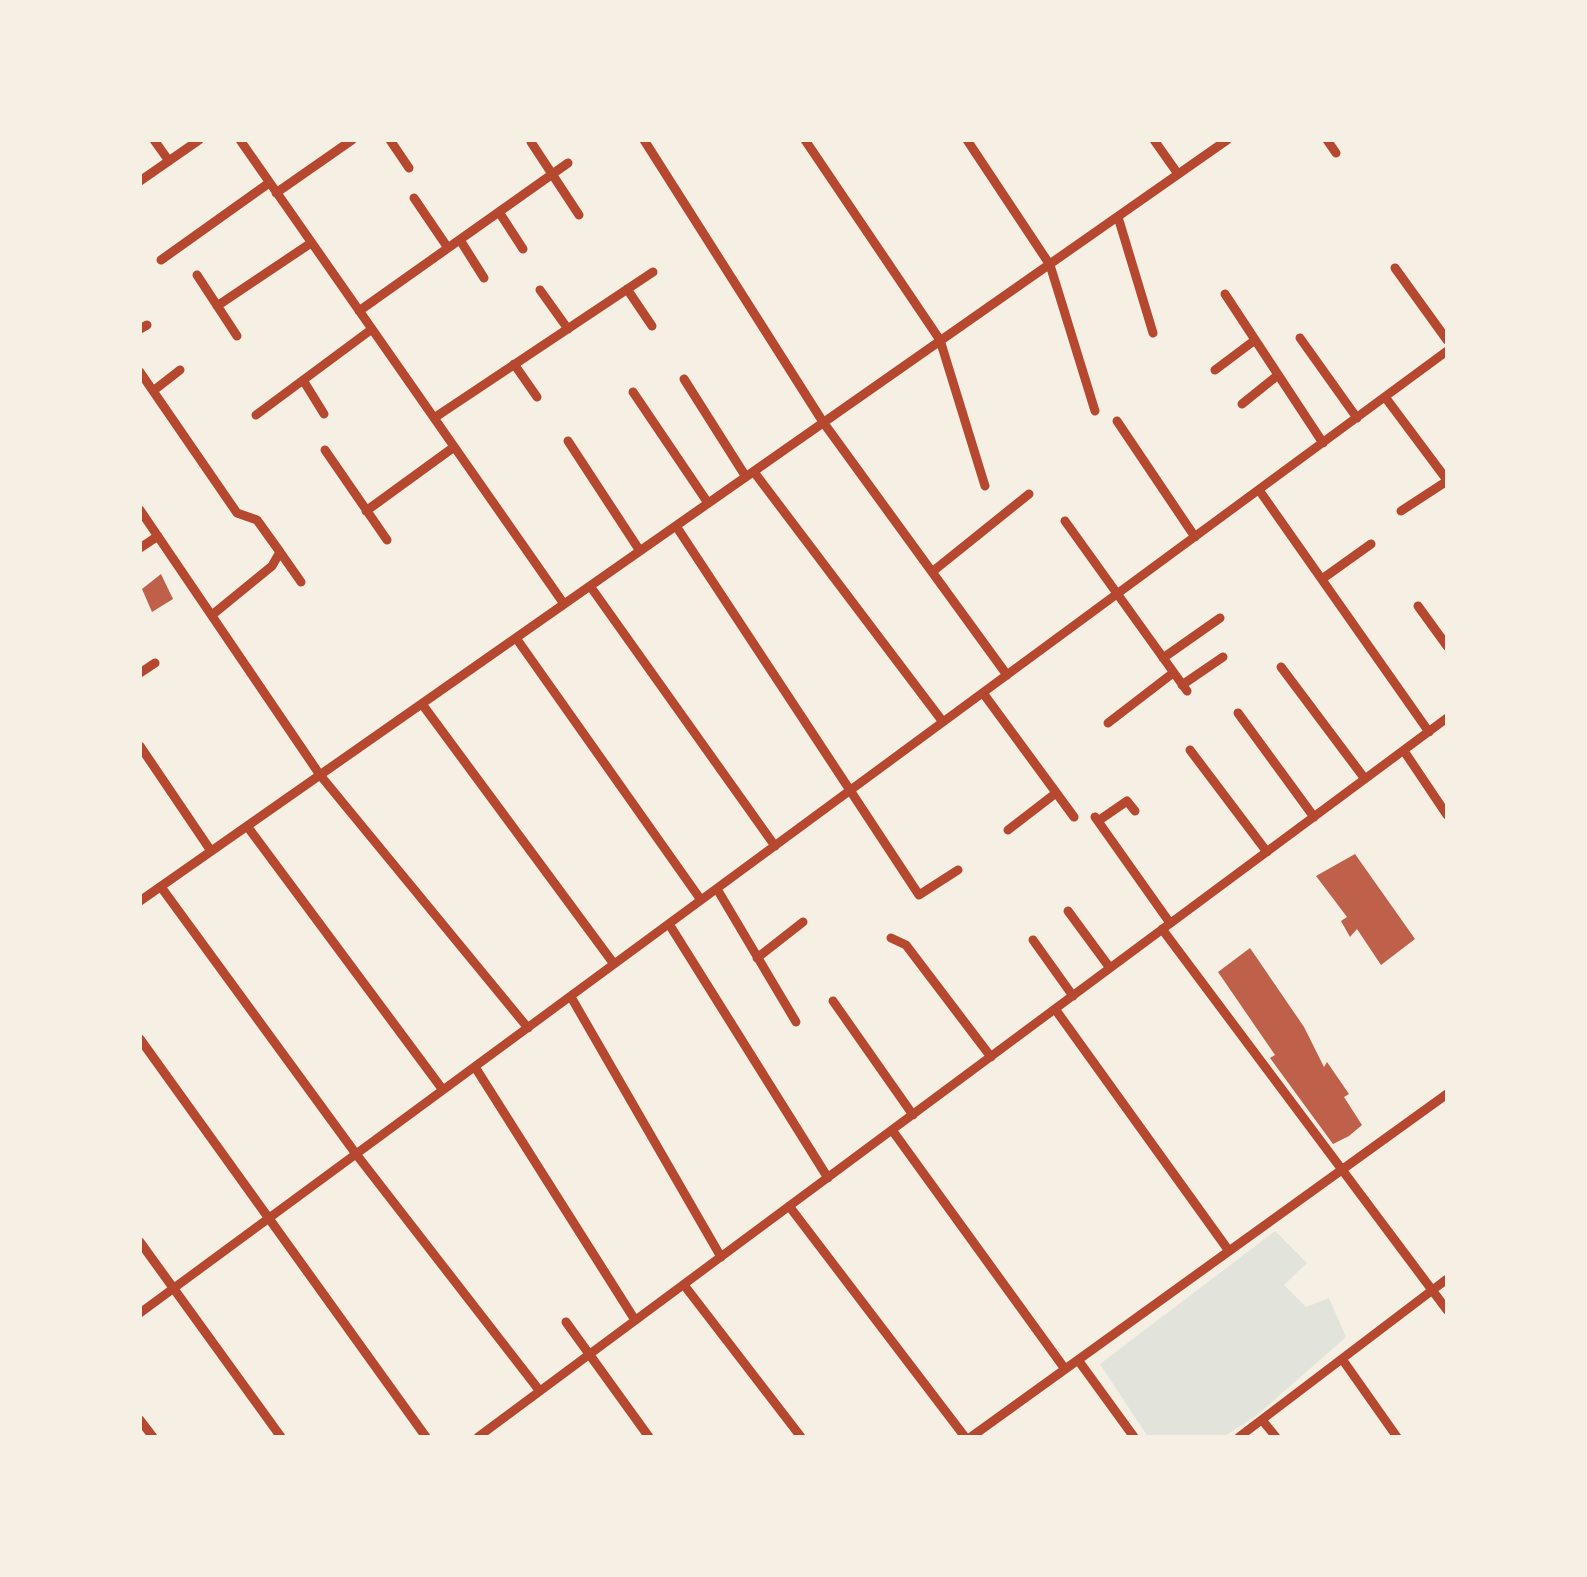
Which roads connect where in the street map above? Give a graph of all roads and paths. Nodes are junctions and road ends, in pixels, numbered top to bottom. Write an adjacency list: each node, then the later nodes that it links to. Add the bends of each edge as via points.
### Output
1 (154, 140): 14 (street)
2 (199, 140): 14 (street)
3 (240, 140): 20 (street)
4 (352, 140): 21 (street)
5 (390, 140): 16 (street)
6 (644, 140): 69 (street)
7 (805, 140): 47 (street)
8 (966, 140): 31 (street)
9 (1154, 140): 18 (street)
10 (1227, 140): 18 (street)
11 (1327, 140): 13 (street)
12 (532, 142): 17 (street)
13 (1336, 152)
14 (168, 162): 19 (street)
15 (568, 163): 17 (street)
16 (408, 168)
17 (552, 174): 23 (street); 24 (street)
18 (1178, 174): 25 (street)
19 (140, 181)
20 (270, 182): 21 (street); 30 (street)
21 (276, 193): 27 (street)
22 (414, 198): 28 (street)
23 (499, 212): 26 (street); 29 (street)
24 (579, 214)
25 (1118, 217): 31 (street); 44 (street)
26 (460, 240): 28 (street); 35 (street)
27 (312, 243): 39 (street); 40 (street)
28 (448, 248): 40 (street)
29 (524, 249)
30 (161, 260)
31 (1050, 264): 47 (street); 63 (street)
32 (1395, 268): 49 (street)
33 (653, 272): 36 (street)
34 (196, 274): 39 (street)
35 (484, 278)
36 (627, 289): 41 (street); 43 (street)
37 (540, 290): 43 (street)
38 (1225, 294): 48 (street)
39 (217, 306): 45 (street)
40 (359, 311): 42 (street)
41 (652, 326)
42 (372, 329): 57 (street); 66 (street)
43 (568, 329): 51 (street)
44 (1152, 333)
45 (237, 336)
46 (1300, 338): 67 (street)
47 (940, 340): 69 (street); 76 (street)
48 (1255, 340): 53 (street); 55 (street)
49 (1447, 340)
50 (1447, 351): 61 (street)
51 (514, 364): 60 (street); 66 (street)
52 (180, 370): 58 (street)
53 (1215, 370)
54 (140, 372): 58 (street)
55 (1278, 375): 62 (street); 71 (street)
56 (684, 379): 74 (street)
57 (302, 380): 64 (street); 65 (street)
58 (153, 391): 91 (street, via 237,513 257,520)
59 (634, 392): 79 (street)
60 (537, 397)
61 (1385, 397): 67 (street); 75 (street)
62 (1242, 404)
63 (1095, 411)
64 (256, 414)
65 (324, 414)
66 (434, 418): 72 (street)
67 (1357, 418): 71 (street)
68 (1117, 421): 86 (street)
69 (824, 422): 74 (street); 92 (street)
70 (568, 441): 90 (street)
71 (1323, 442): 77 (street)
72 (454, 447): 80 (street); 97 (street)
73 (325, 450): 80 (street)
74 (750, 474): 79 (street); 114 (street)
75 (1447, 481): 81 (street)
76 (985, 486)
77 (1260, 490): 86 (street); 93 (street)
78 (1029, 494): 92 (street)
79 (708, 504): 84 (street)
80 (366, 511): 87 (street)
81 (1401, 511)
82 (141, 512): 85 (street)
83 (1065, 521): 96 (street)
84 (676, 526): 90 (street); 122 (street)
85 (158, 536): 89 (street); 99 (street)
86 (1195, 537): 96 (street)
87 (387, 540)
88 (1371, 544): 93 (street)
89 (140, 548)
90 (640, 551): 95 (street)
91 (279, 556): 94 (street); 99 (street)
92 (932, 572): 109 (street)
93 (1322, 579): 116 (street)
94 (301, 582)
95 (590, 586): 97 (street); 130 (street)
96 (1118, 594): 103 (street); 109 (street)
97 (564, 604): 101 (street)
98 (1418, 606): 102 (street)
99 (212, 615): 120 (street)
100 (1220, 618): 103 (street)
101 (516, 638): 111 (street); 136 (street)
102 (1447, 646)
103 (1163, 658): 107 (street)
104 (1223, 658): 107 (street, via 1184,688)
105 (156, 662): 108 (street)
106 (1281, 666): 121 (street)
107 (1174, 672): 115 (street)
108 (140, 673)
109 (1007, 675): 110 (street)
110 (983, 693): 114 (street); 123 (street)
111 (422, 704): 120 (street); 145 (street)
112 (1238, 713): 126 (street)
113 (1447, 718): 116 (street)
114 (944, 722): 122 (street)
115 (1108, 723)
116 (1429, 732): 119 (street)
117 (140, 746): 131 (street)
118 (1190, 750): 132 (street)
119 (1404, 751): 121 (street); 127 (street)
120 (320, 775): 128 (street); 152 (street)
121 (1365, 779): 126 (street)
122 (853, 789): 130 (street); 133 (street, via 919,895)
123 (1056, 792): 125 (street); 129 (street)
124 (1135, 812): 141 (street, via 1128,801 1096,819)
125 (1074, 816)
126 (1314, 816): 132 (street)
127 (1447, 816)
128 (247, 826): 131 (street); 156 (street)
129 (1008, 830)
130 (775, 846): 135 (street)
131 (211, 851): 134 (street)
132 (1266, 852): 141 (street)
133 (958, 870)
134 (160, 886): 137 (street); 160 (street)
135 (716, 889): 136 (street); 144 (street)
136 (701, 900): 140 (street)
137 (140, 901)
138 (1068, 911): 146 (street)
139 (803, 922): 144 (street)
140 (669, 924): 145 (street); 162 (street)
141 (1166, 926): 146 (street); 161 (street)
142 (891, 938): 154 (street, via 906,945)
143 (1034, 940): 148 (street)
144 (757, 958): 151 (street)
145 (614, 964): 147 (street)
146 (1110, 968): 148 (street)
147 (570, 996): 152 (street); 167 (street)
148 (1073, 996): 150 (street)
149 (833, 1000): 158 (street)
150 (1055, 1010): 154 (street); 166 (street)
151 (796, 1022)
152 (528, 1028): 155 (street)
153 (140, 1039): 164 (street)
154 (991, 1057): 158 (street)
155 (475, 1067): 156 (street); 174 (street)
156 (444, 1090): 160 (street)
157 (1447, 1094): 161 (street)
158 (912, 1115): 159 (street)
159 (892, 1130): 162 (street); 179 (street)
160 (356, 1154): 164 (street); 180 (street)
161 (1342, 1171): 166 (street); 171 (street)
162 (828, 1178): 163 (street)
163 (789, 1206): 167 (street); 190 (street)
164 (269, 1218): 170 (street); 186 (street)
165 (140, 1242): 170 (street)
166 (1229, 1251): 178 (street)
167 (721, 1257): 169 (street)
168 (1447, 1279): 171 (street)
169 (684, 1285): 174 (street); 189 (street)
170 (174, 1288): 173 (street); 185 (street)
171 (1432, 1290): 172 (street); 177 (street)
172 (1447, 1310)
173 (140, 1314)
174 (635, 1320): 176 (street)
175 (566, 1322): 176 (street)
176 (589, 1357): 180 (street); 188 (street)
177 (1342, 1359): 182 (street); 194 (street)
178 (1078, 1360): 179 (street); 191 (street)
179 (1065, 1369): 190 (street)
180 (539, 1390): 183 (street)
181 (140, 1420): 184 (street)
182 (1262, 1420): 192 (street); 193 (street)
183 (490, 1433): 187 (street)
184 (152, 1437)
185 (282, 1437)
186 (426, 1437)
187 (478, 1437)
188 (649, 1437)
189 (802, 1437)
190 (968, 1437)
191 (1134, 1437)
192 (1240, 1437)
193 (1276, 1437)
194 (1397, 1437)

